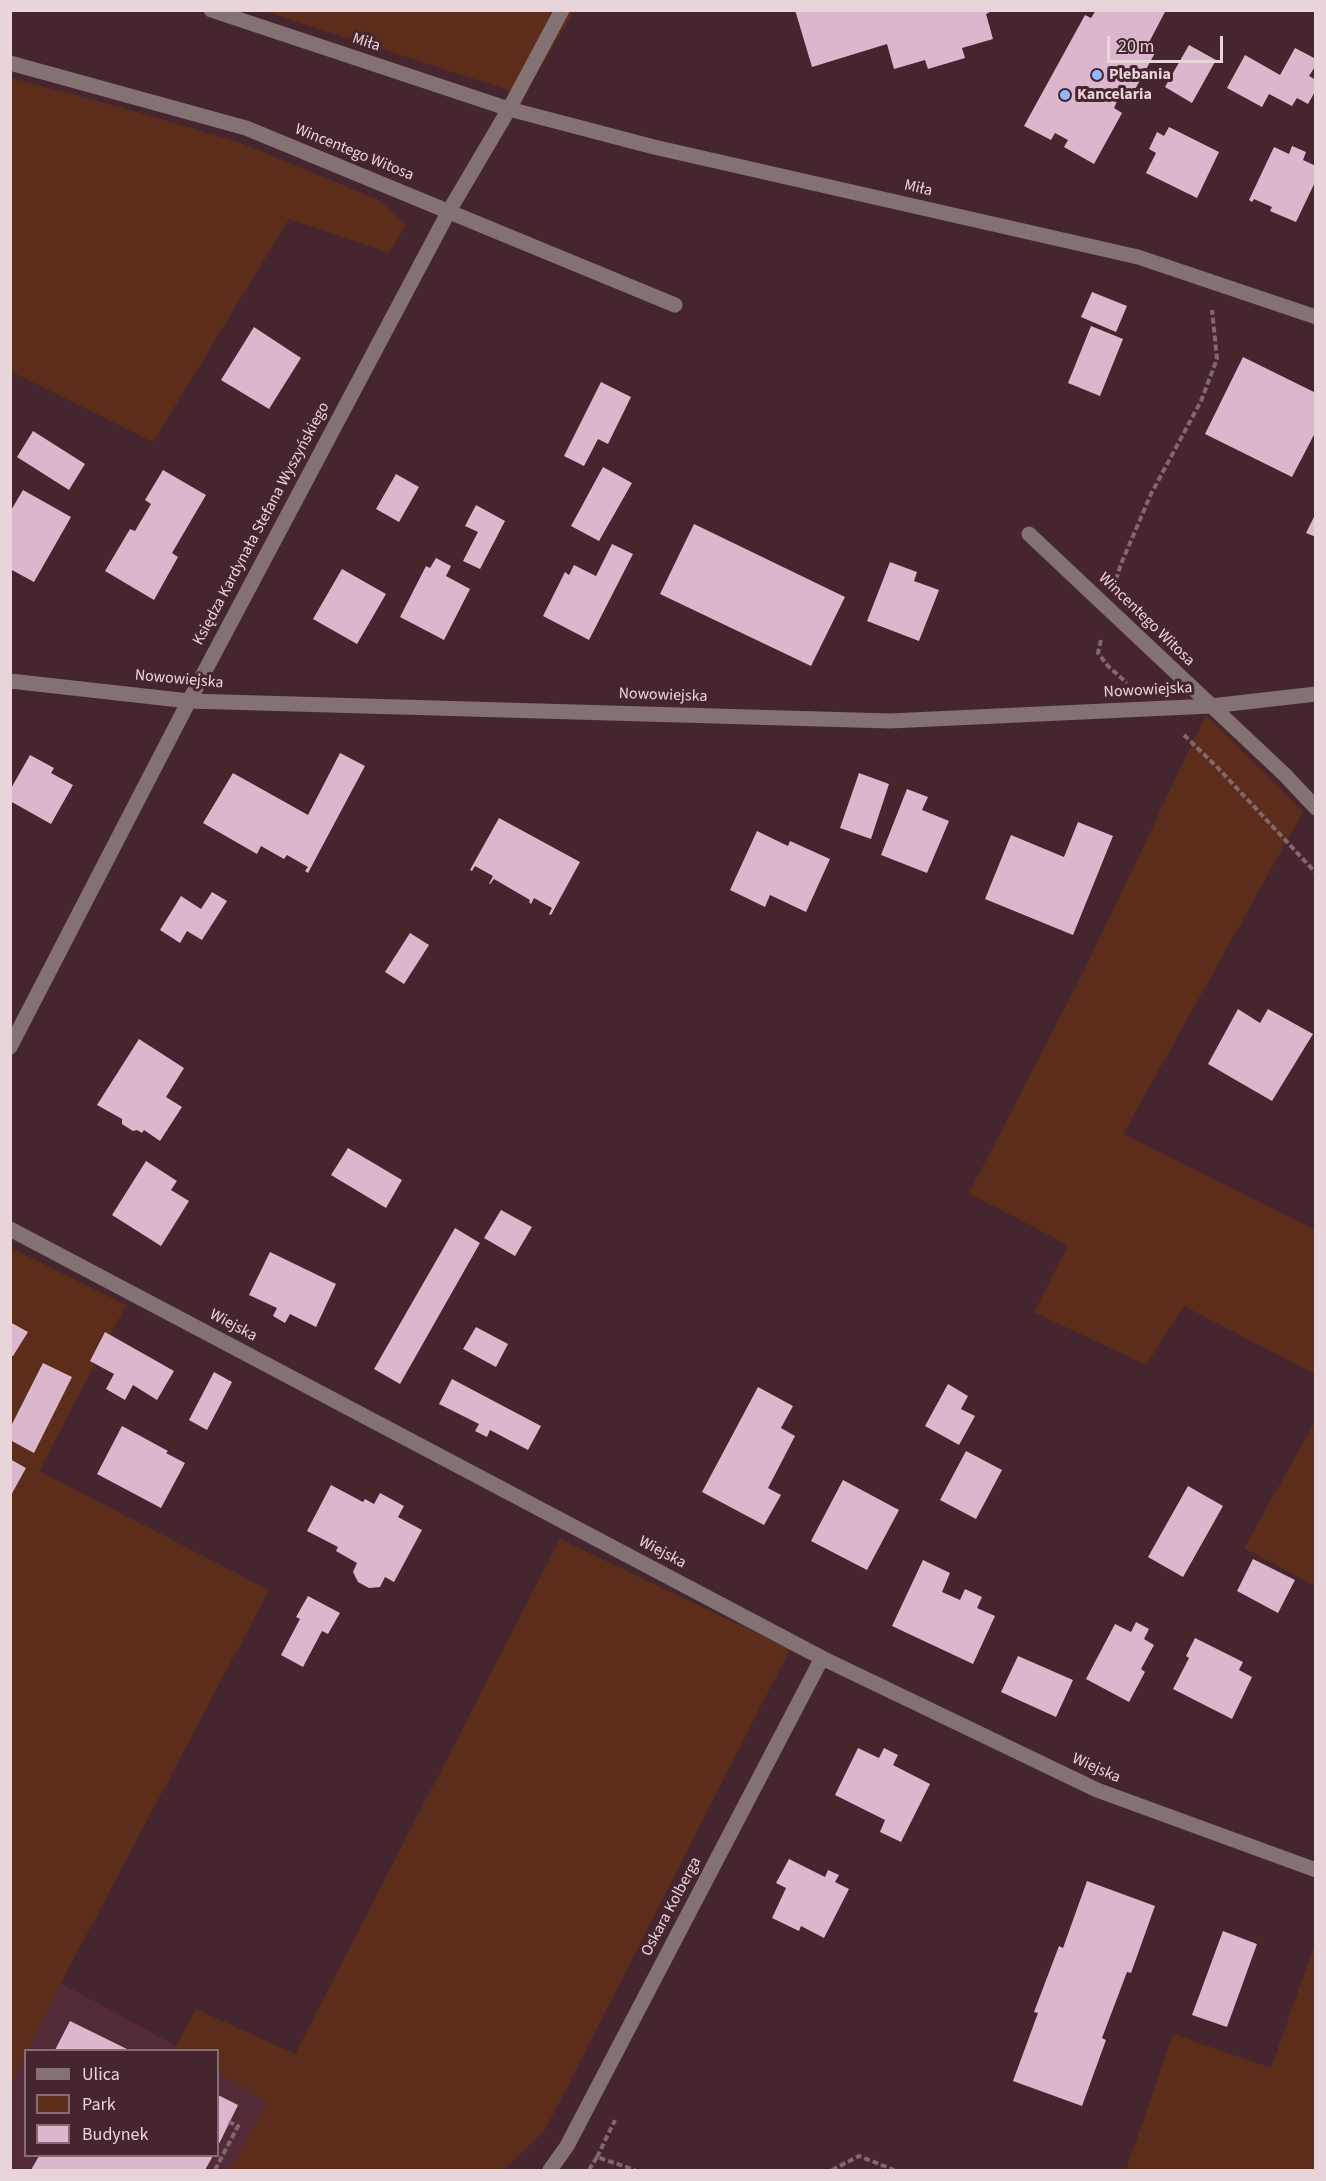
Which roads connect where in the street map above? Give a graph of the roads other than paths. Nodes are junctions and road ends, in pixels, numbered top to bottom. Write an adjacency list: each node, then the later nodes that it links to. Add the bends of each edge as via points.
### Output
1 (211, 10): 4 (street, Miła)
2 (562, 10): 4 (street)
3 (10, 63): 5 (street, Wincentego Witosa, via 246,128)
4 (509, 109): 5 (street); 7 (street, Miła, via 654,147 1138,257)
5 (449, 212): 6 (street, Wincentego Witosa); 11 (street, Księdza Kardynała Stefana Wyszyńskiego)
6 (675, 305)
7 (1316, 317)
8 (1029, 534): 12 (street, Wincentego Witosa)
9 (10, 681): 11 (street, Nowowiejska)
10 (1316, 694): 12 (street, Nowowiejska)
11 (189, 700): 12 (street, Nowowiejska, via 890,721); 14 (street, Księdza Kardynała Stefana Wyszyńskiego)
12 (1211, 706): 13 (street, Wincentego Witosa)
13 (1316, 808)
14 (10, 1047)
15 (10, 1229): 16 (street, Wiejska)
16 (822, 1658): 17 (street, Wiejska, via 1097,1790); 18 (street, Oskara Kolberga, via 567,2146)
17 (1316, 1870)
18 (550, 2170)

